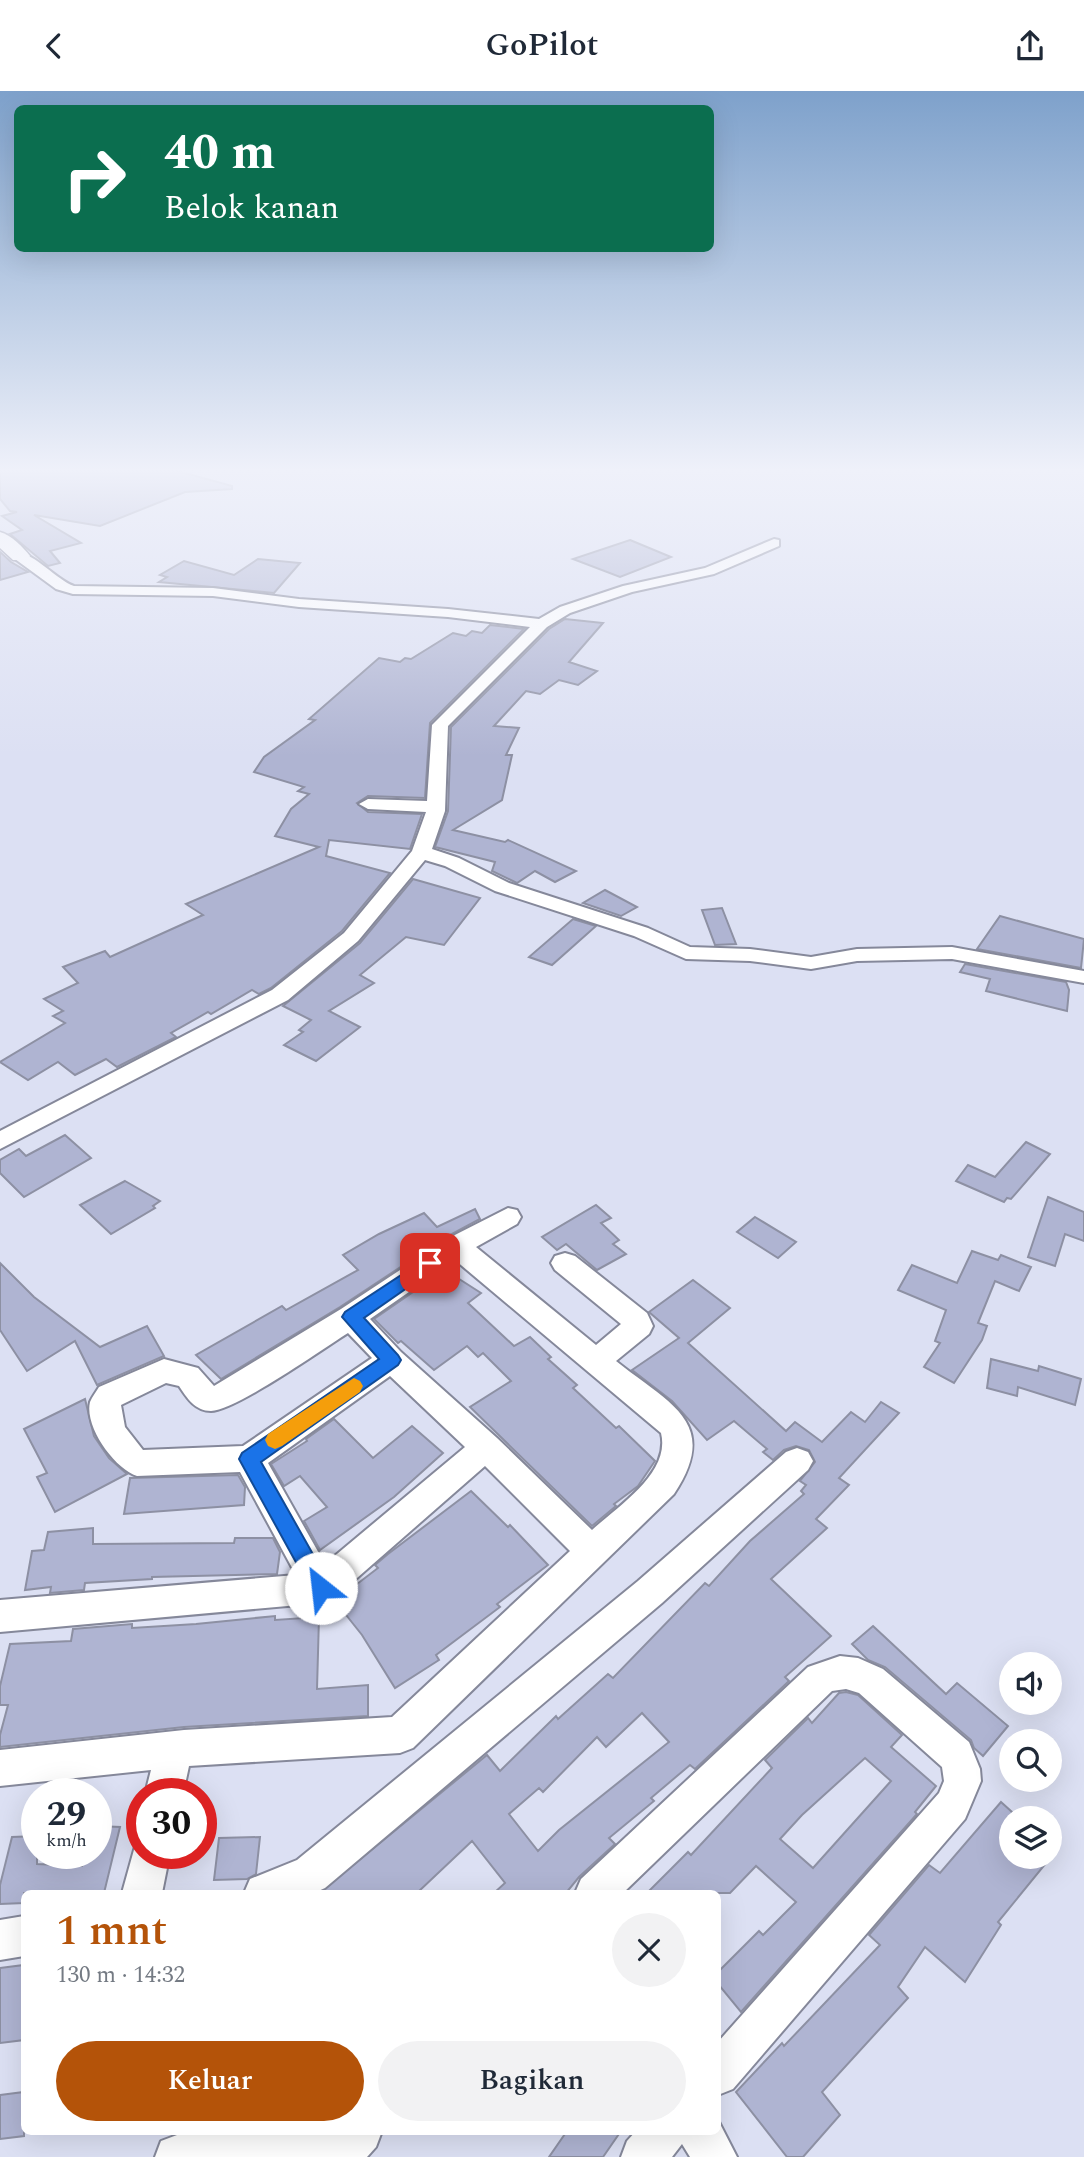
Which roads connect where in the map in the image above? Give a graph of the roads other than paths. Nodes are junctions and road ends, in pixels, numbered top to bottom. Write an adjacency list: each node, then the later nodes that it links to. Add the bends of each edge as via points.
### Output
1 (30, 563): 3 (street, via 73,590 213,592)
2 (727, 563): 3 (street, via 594,598)
3 (542, 624): 5 (street, via 440,725)
4 (368, 804): 5 (street)
5 (436, 807): 6 (street)
6 (421, 852): 7 (street, via 502,887 641,932 686,953 750,955 798,963 857,955 952,953); 8 (street, via 351,937 280,995)
7 (1084, 977)
8 (0, 1141)
9 (508, 1217): 10 (street)
10 (456, 1246): 12 (street); 14 (street)
11 (565, 1263): 14 (street, via 639,1326)
12 (351, 1317): 13 (street); 16 (street, via 212,1399 202,1396 188,1376 164,1371 105,1402 107,1421 128,1457 137,1463)
13 (391, 1360): 15 (street); 16 (street)
14 (596, 1361): 18 (street, via 673,1425 680,1438 680,1452 663,1484)
15 (486, 1447): 18 (street); 19 (street)
16 (249, 1459): 19 (street)
17 (797, 1461): 26 (street, via 650,1592 311,1874)
18 (591, 1551): 21 (street, via 400,1735)
19 (321, 1588): 20 (street)
20 (0, 1616)
21 (174, 1749): 22 (street); 23 (street)
22 (0, 1768)
23 (168, 1778)
24 (147, 1869): 25 (street)
25 (143, 1890)
26 (276, 1890)
27 (598, 1890): 30 (street, via 820,1679 838,1671 857,1673 871,1681 956,1755 964,1787 952,1806)
28 (21, 1936): 29 (street)
29 (0, 1940)
30 (721, 2071)
31 (662, 2135): 35 (street)
32 (701, 2135): 36 (street)
33 (351, 2146): 34 (street)
34 (177, 2157)
35 (643, 2157)
36 (715, 2157)

